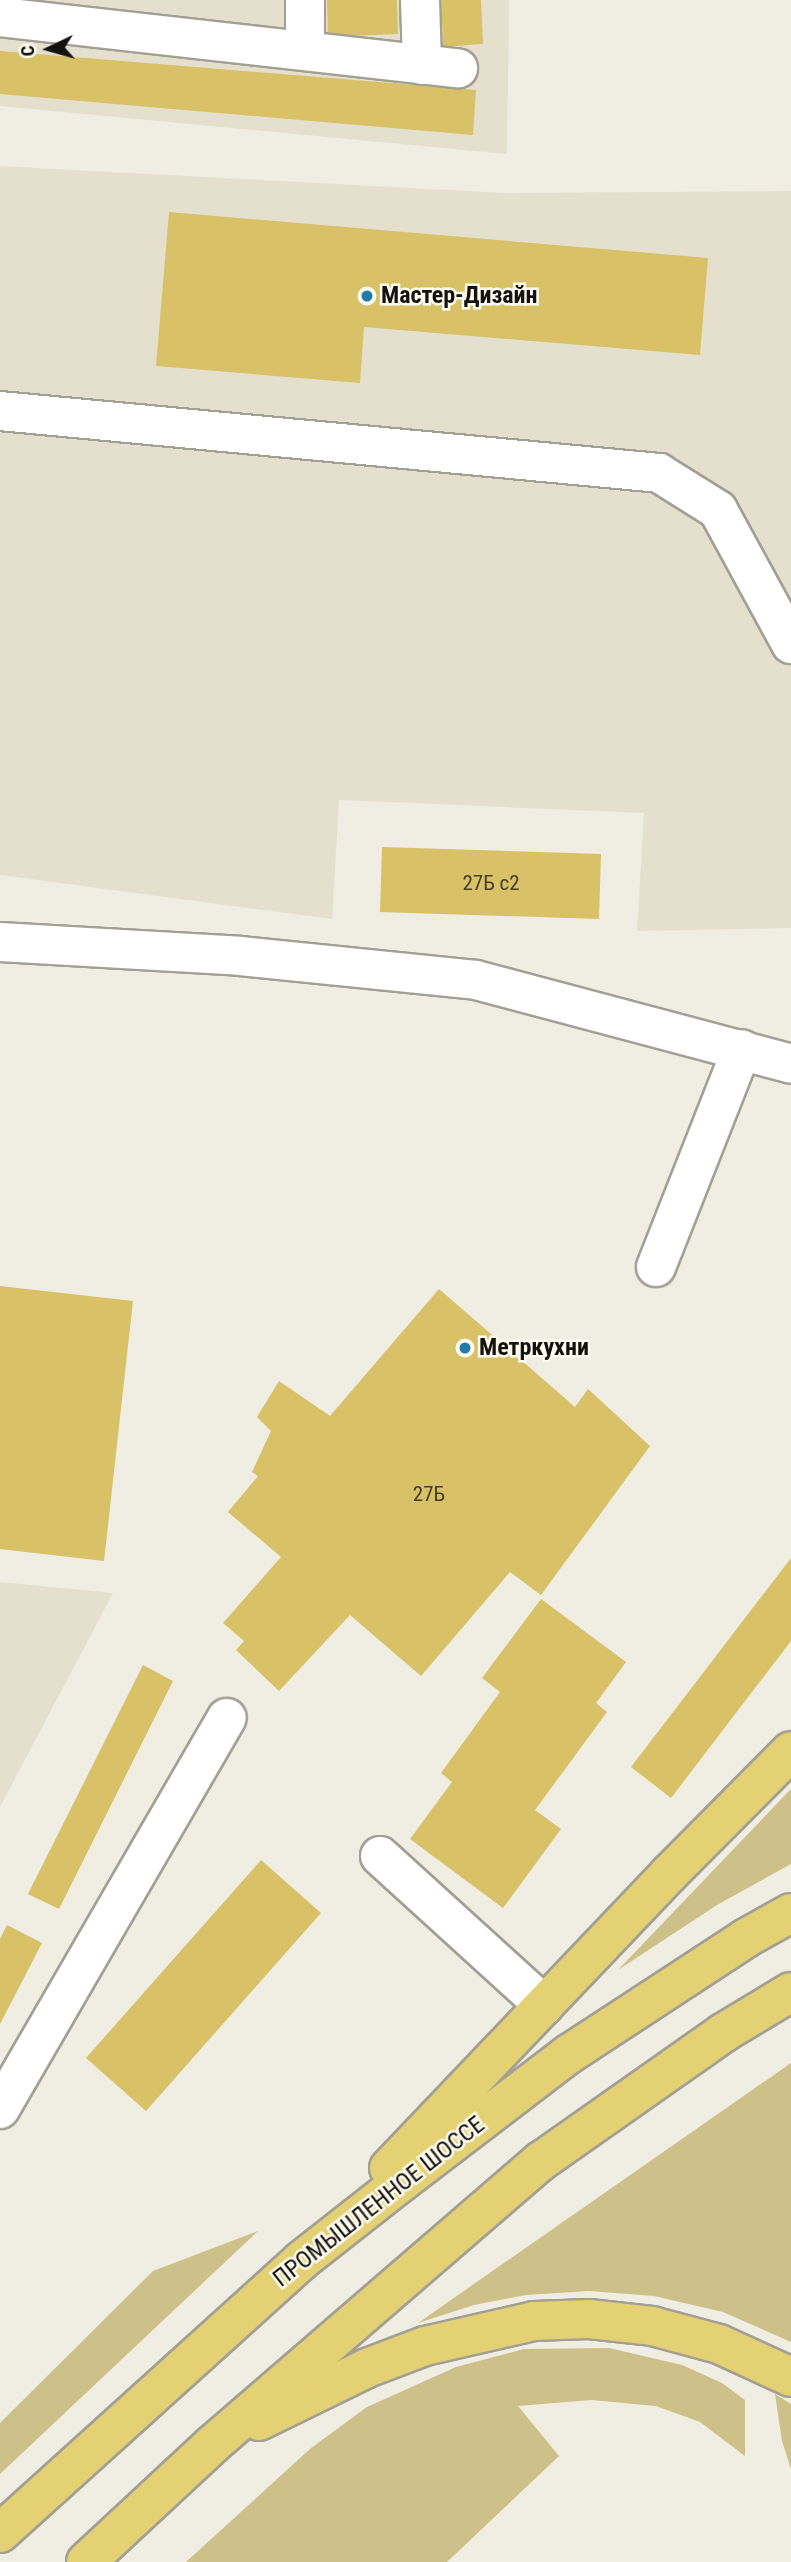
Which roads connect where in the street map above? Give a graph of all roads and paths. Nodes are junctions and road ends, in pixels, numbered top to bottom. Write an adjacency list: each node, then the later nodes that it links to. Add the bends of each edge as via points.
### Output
1 (305, 0): 4 (lane)
2 (420, 0): 4 (lane, via 440,67)
3 (0, 17): 4 (lane)
4 (305, 51)
5 (0, 411): 6 (lane, via 659,472 718,510)
6 (791, 644)
7 (0, 942): 8 (lane, via 240,956 476,979)
8 (742, 1049): 9 (lane); 10 (lane)
9 (791, 1064)
10 (656, 1267)
11 (227, 1718): 17 (lane)
12 (791, 1751): 16 (main road)
13 (380, 1856): 16 (lane)
14 (791, 1913): 18 (main road, ПРОМЫШЛЕННОЕ ШОССЕ, via 569,2054)
15 (791, 1992): 20 (main road, via 541,2161)
16 (544, 2005): 18 (main road)
17 (0, 2109)
18 (302, 2260): 21 (main road, ПРОМЫШЛЕННОЕ ШОССЕ)
19 (791, 2377): 20 (main road, via 719,2344 652,2326 589,2319 534,2321 425,2346 378,2363)
20 (213, 2444): 22 (main road)
21 (0, 2533)
22 (86, 2562)

